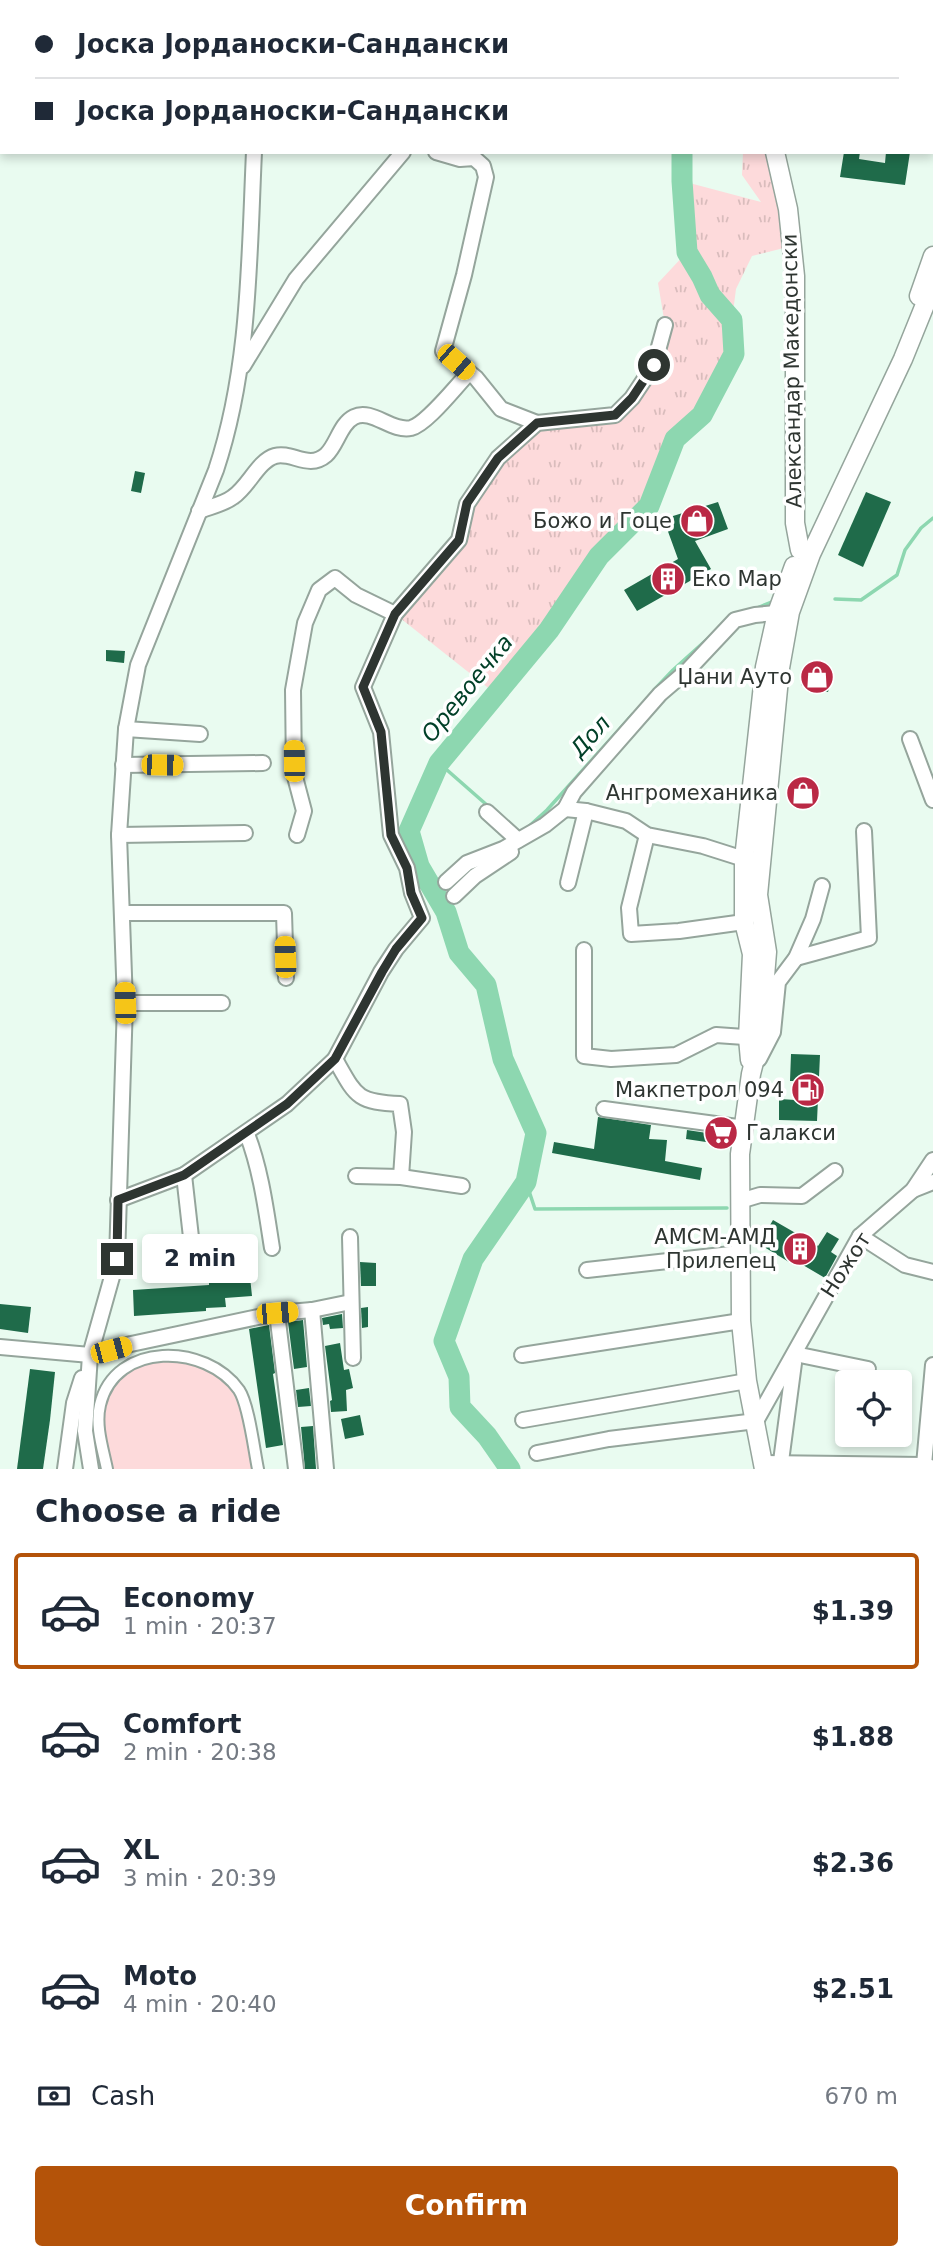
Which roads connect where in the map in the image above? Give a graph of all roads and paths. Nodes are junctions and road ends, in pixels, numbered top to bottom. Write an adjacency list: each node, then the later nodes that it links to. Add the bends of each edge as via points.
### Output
1 (254, 154): 8 (street)
2 (402, 154): 8 (street, via 296,279)
3 (443, 154): 9 (street, via 474,159 483,166 486,177 443,351)
4 (775, 154): 12 (street, Александар Македонски, via 788,209 795,276 795,523)
5 (933, 256): 12 (street, Александар Македонски)
6 (933, 285): 12 (street, Александар Македонски, via 897,372)
7 (665, 325): 10 (street, via 654,365 615,415)
8 (240, 371): 11 (street, via 227,438)
9 (469, 373): 10 (street, via 501,409); 11 (street, via 423,421 410,428 357,415 317,461 278,455 269,458 232,498)
10 (537, 423): 14 (street, via 498,458 467,503 459,540)
11 (198, 511): 15 (street, via 138,665)
12 (806, 552): 13 (street, Александар Македонски)
13 (784, 612): 21 (street, via 734,620 660,694 574,792); 31 (street, Александар Македонски, via 765,667); 43 (street, Александар Македонски, via 758,884 767,952)
14 (395, 614): 28 (street, via 356,595 335,578 320,590 305,623 293,690 294,773 304,811); 44 (street, via 363,687 381,732 391,835 422,918 396,949)
15 (126, 729): 16 (street); 19 (street)
16 (200, 734)
17 (910, 739): 20 (street)
18 (263, 763): 19 (street)
19 (123, 765): 27 (street)
20 (933, 800)
21 (565, 809): 23 (street); 24 (street)
22 (487, 811): 30 (street)
23 (586, 811): 29 (street, via 626,821); 33 (street)
24 (545, 825): 30 (street); 35 (street)
25 (864, 831): 39 (street, via 869,939)
26 (245, 833): 27 (street)
27 (119, 835): 36 (street)
28 (297, 835)
29 (647, 835): 31 (street); 37 (street, via 629,908 631,934)
30 (517, 840): 32 (street, via 467,863)
31 (744, 859): 37 (street, Александар Македонски)
32 (446, 882)
33 (568, 883)
34 (822, 886): 39 (street, Александар Македонски)
35 (454, 896)
36 (122, 913): 40 (street, via 284,913); 41 (street)
37 (744, 922): 43 (street, Александар Македонски, via 752,954)
38 (584, 950): 43 (street, via 584,1056 676,1055 716,1035)
39 (796, 958): 45 (street, Александар Македонски, via 778,982 773,1032)
40 (286, 978)
41 (125, 1003): 42 (street); 57 (street)
42 (222, 1003)
43 (754, 1038): 45 (street, Александар Македонски)
44 (335, 1059): 48 (street); 53 (street, via 357,1096 374,1103 400,1104 404,1132)
45 (751, 1074): 47 (street, Александар Македонски)
46 (604, 1110): 47 (street)
47 (744, 1128): 58 (street, Александар Македонски)
48 (247, 1134): 51 (street); 61 (street, via 262,1186)
49 (933, 1160): 56 (street, Ножот)
50 (835, 1171): 58 (street, via 802,1196 760,1195)
51 (184, 1175): 57 (street); 63 (street)
52 (356, 1176): 53 (street)
53 (401, 1177): 55 (street)
54 (933, 1182): 56 (street, Ножот)
55 (463, 1186)
56 (913, 1190): 59 (street, Ножот)
57 (118, 1200): 72 (street, via 117,1259)
58 (740, 1201): 62 (street, Александар Македонски)
59 (860, 1236): 65 (street, via 905,1265); 71 (street, Ножот)
60 (350, 1237): 66 (street)
61 (272, 1248)
62 (740, 1253): 64 (street); 69 (street, Александар Македонски)
63 (194, 1264)
64 (587, 1270)
65 (933, 1272)
66 (351, 1302): 67 (street); 74 (street)
67 (312, 1310): 68 (street); 89 (street)
68 (277, 1313): 72 (street); 88 (street)
69 (741, 1321): 73 (street); 77 (street, Александар Македонски)
70 (0, 1347): 72 (street)
71 (795, 1354): 76 (street); 79 (street, Ножот); 83 (street, Ножот)
72 (90, 1355): 82 (street, via 85,1431); 86 (street, via 74,1403)
73 (522, 1355)
74 (353, 1358)
75 (933, 1365): 84 (street)
76 (868, 1369)
77 (747, 1381): 78 (street); 79 (street, Александар Македонски)
78 (523, 1420)
79 (756, 1421): 80 (street); 83 (street, Александар Македонски)
80 (537, 1453)
81 (106, 1463): 82 (street); 87 (street, via 98,1418 109,1386 141,1359 174,1355 195,1359 240,1391)
82 (90, 1465)
83 (772, 1466): 85 (street)
84 (928, 1466): 85 (street)
85 (874, 1467)
86 (65, 1469)
87 (258, 1469)
88 (296, 1469)
89 (326, 1469)

